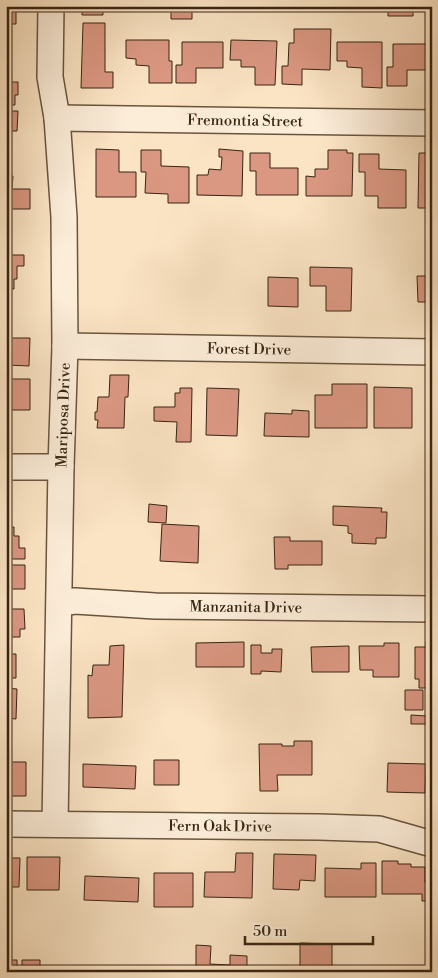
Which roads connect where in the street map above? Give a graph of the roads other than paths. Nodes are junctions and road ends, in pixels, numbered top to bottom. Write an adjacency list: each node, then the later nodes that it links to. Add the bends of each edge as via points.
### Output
1 (51, 6): 2 (street, Mariposa Drive, via 50,78)
2 (57, 118): 3 (street, Fremontia Street); 4 (street, Mariposa Drive, via 64,217)
3 (432, 123)
4 (65, 346): 5 (street, Forest Drive); 7 (street, Mariposa Drive)
5 (432, 352)
6 (6, 467): 7 (street)
7 (61, 467): 8 (street, Mariposa Drive)
8 (60, 603): 9 (street, Manzanita Drive); 11 (street, Mariposa Drive)
9 (432, 609)
10 (6, 824): 11 (street, Fern Oak Drive)
11 (55, 824): 12 (street, Fern Oak Drive, via 379,830)
12 (432, 844)

